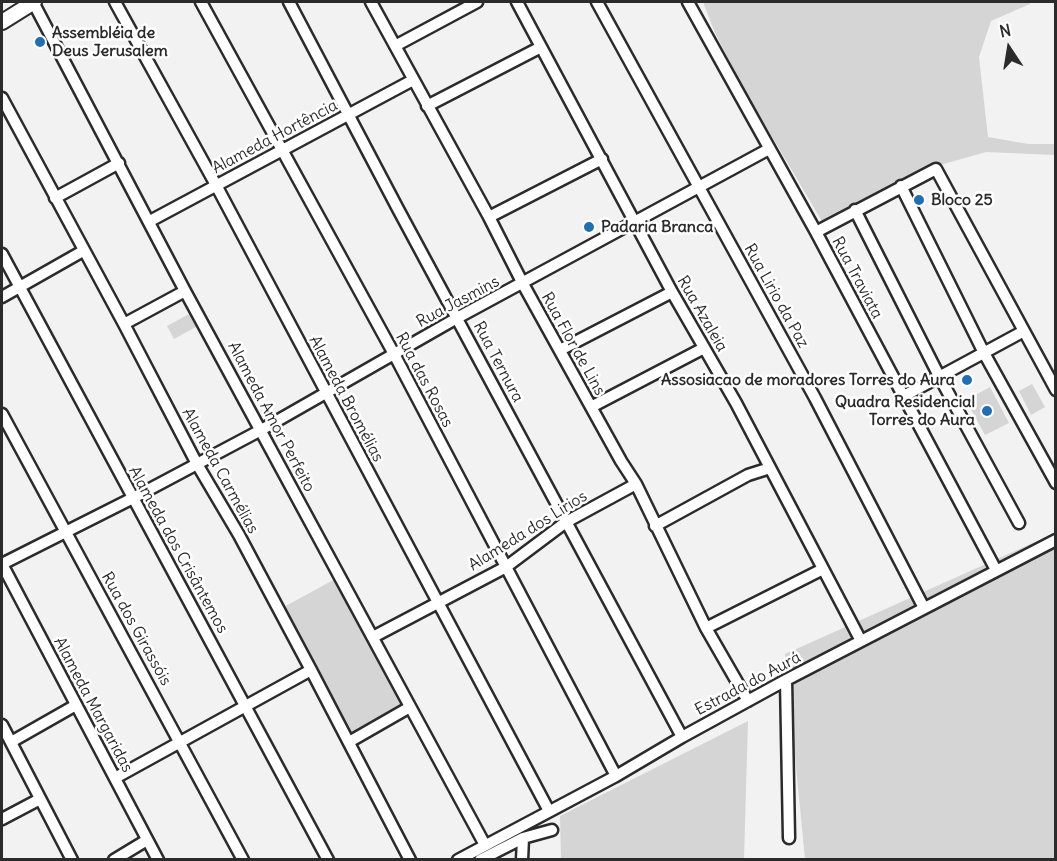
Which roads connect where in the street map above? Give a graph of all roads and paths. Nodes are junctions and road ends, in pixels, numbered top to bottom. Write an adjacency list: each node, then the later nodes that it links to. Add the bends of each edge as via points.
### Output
1 (33, 2): 10 (street); 20 (street, Alameda Amor Perfeito)
2 (115, 2): 21 (street, Alameda Bromélias)
3 (201, 2): 18 (street, Rua das Rosas)
4 (289, 2): 16 (street, Rua Ternura)
5 (371, 2): 11 (street, Rua Flor de Lins)
6 (477, 2): 11 (street)
7 (517, 2): 12 (street, Rua Azaleia)
8 (597, 2): 23 (street, Rua Lirio da Paz)
9 (688, 2): 17 (street, Rua Traviata)
10 (2, 22)
11 (395, 46): 13 (street, Rua Flor de Lins)
12 (541, 47): 15 (street); 19 (street, Rua Azaleia)
13 (413, 80): 15 (street, Rua Flor de Lins); 16 (street, Alameda Hortência)
14 (2, 98): 24 (street, Alameda Carmélias)
15 (427, 106): 26 (street, Rua Flor de Lins)
16 (348, 115): 18 (street, Alameda Hortência); 37 (street, Rua Ternura)
17 (770, 149): 23 (street, Rua Jasmins); 29 (street, Rua Traviata)
18 (282, 152): 21 (street, Alameda Hortência); 43 (street, Rua das Rosas)
19 (602, 159): 26 (street); 28 (street, Rua Azaleia)
20 (119, 163): 24 (street); 27 (street, Alameda Amor Perfeito)
21 (216, 185): 27 (street, Alameda Hortência); 46 (street, Alameda Bromélias)
22 (901, 186): 25 (street); 39 (street, via 936,169); 42 (street)
23 (699, 187): 28 (street, Rua Jasmins); 66 (street, Rua Lirio da Paz)
24 (55, 198): 30 (street, Alameda Carmélias)
25 (855, 210): 29 (street); 44 (street)
26 (489, 217): 32 (street, Rua Flor de Lins)
27 (150, 221): 34 (street, Alameda Amor Perfeito)
28 (635, 223): 32 (street, Rua Jasmins); 35 (street, Rua Azaleia)
29 (816, 232): 47 (street, Rua Traviata)
30 (84, 251): 33 (street); 38 (street, Alameda Carmélias)
31 (2, 254): 33 (street, Alameda dos Crisântemos)
32 (523, 284): 37 (street, Rua Jasmins); 41 (street, Rua Flor de Lins)
33 (19, 287): 36 (street); 55 (street, Alameda dos Crisântemos)
34 (185, 291): 38 (street); 50 (street, Alameda Amor Perfeito)
35 (672, 292): 40 (street, Rua Azaleia); 41 (street)
36 (2, 297)
37 (457, 318): 43 (street, Rua Jasmins); 56 (street, Rua Ternura)
38 (124, 324): 51 (street, Alameda Carmélias)
39 (1024, 331): 42 (street); 45 (street)
40 (704, 348): 48 (street); 52 (street, Rua Azaleia)
41 (560, 350): 48 (street, Rua Flor de Lins)
42 (984, 353): 44 (street); 53 (street)
43 (394, 354): 46 (street, Rua Jasmins); 62 (street, Rua das Rosas)
44 (939, 376): 47 (street); 57 (street)
45 (1056, 390)
46 (326, 393): 50 (street, Rua Jasmins); 65 (street, Alameda Bromélias)
47 (902, 397): 64 (street, Rua Traviata)
48 (591, 408): 54 (street, Rua Flor de Lins)
49 (2, 414): 59 (street, Rua dos Girassóis)
50 (261, 430): 51 (street, Rua Jasmins); 68 (street, Alameda Amor Perfeito)
51 (197, 464): 55 (street, Rua Jasmins); 70 (street, Alameda Carmélias)
52 (770, 468): 58 (street, via 748,475); 63 (street, Rua Azaleia)
53 (1056, 483)
54 (636, 484): 56 (street, Alameda dos Lirios); 58 (street, Rua Flor de Lins)
55 (133, 498): 59 (street, Rua Jasmins); 74 (street, Alameda dos Crisântemos)
56 (566, 522): 62 (street, Alameda dos Lirios); 77 (street, Rua Ternura)
57 (1019, 523)
58 (655, 526): 67 (street, Rua Flor de Lins)
59 (66, 533): 61 (street, Rua Jasmins); 78 (street, Rua dos Girassóis)
60 (1056, 540): 64 (street, Estrada do Aurá)
61 (2, 564): 73 (street, Alameda Margaridas)
62 (506, 567): 65 (street, Alameda dos Lirios); 80 (street, Rua das Rosas)
63 (823, 569): 67 (street); 69 (street, Rua Azaleia)
64 (996, 570): 66 (street, Estrada do Aurá)
65 (437, 603): 68 (street, Alameda dos Lirios); 83 (street, Alameda Bromélias)
66 (924, 608): 69 (street, Estrada do Aurá)
67 (706, 628): 72 (street, Rua Flor de Lins)
68 (373, 637): 75 (street, Alameda Amor Perfeito)
69 (861, 641): 71 (street, Estrada do Aurá)
70 (311, 670): 74 (street); 79 (street, Alameda Carmélias)
71 (786, 680): 72 (street, Estrada do Aurá); 87 (street)
72 (748, 701): 77 (street, Estrada do Aurá)
73 (76, 705): 76 (street); 81 (street, Alameda Margaridas)
74 (246, 707): 78 (street); 94 (street, Alameda dos Crisântemos)
75 (410, 707): 79 (street); 89 (street, Alameda Amor Perfeito)
76 (5, 735): 82 (street)
77 (682, 737): 80 (street, Estrada do Aurá)
78 (180, 741): 81 (street); 93 (street, Rua dos Girassóis)
79 (349, 742): 95 (street, Alameda Carmélias)
80 (616, 776): 83 (street, Estrada do Aurá)
81 (115, 778): 88 (street, Alameda Margaridas)
82 (40, 800): 84 (street); 90 (street)
83 (549, 811): 89 (street, Estrada do Aurá)
84 (2, 819)
85 (552, 830): 86 (street)
86 (523, 838): 97 (street); 98 (street)
87 (789, 838)
88 (147, 840): 91 (street); 92 (street, Alameda Margaridas)
89 (485, 845): 96 (street, Estrada do Aurá)
90 (72, 860)
91 (114, 860)
92 (158, 860)
93 (243, 860)
94 (328, 860)
95 (410, 860)
96 (458, 860)
97 (480, 860)
98 (522, 860)

